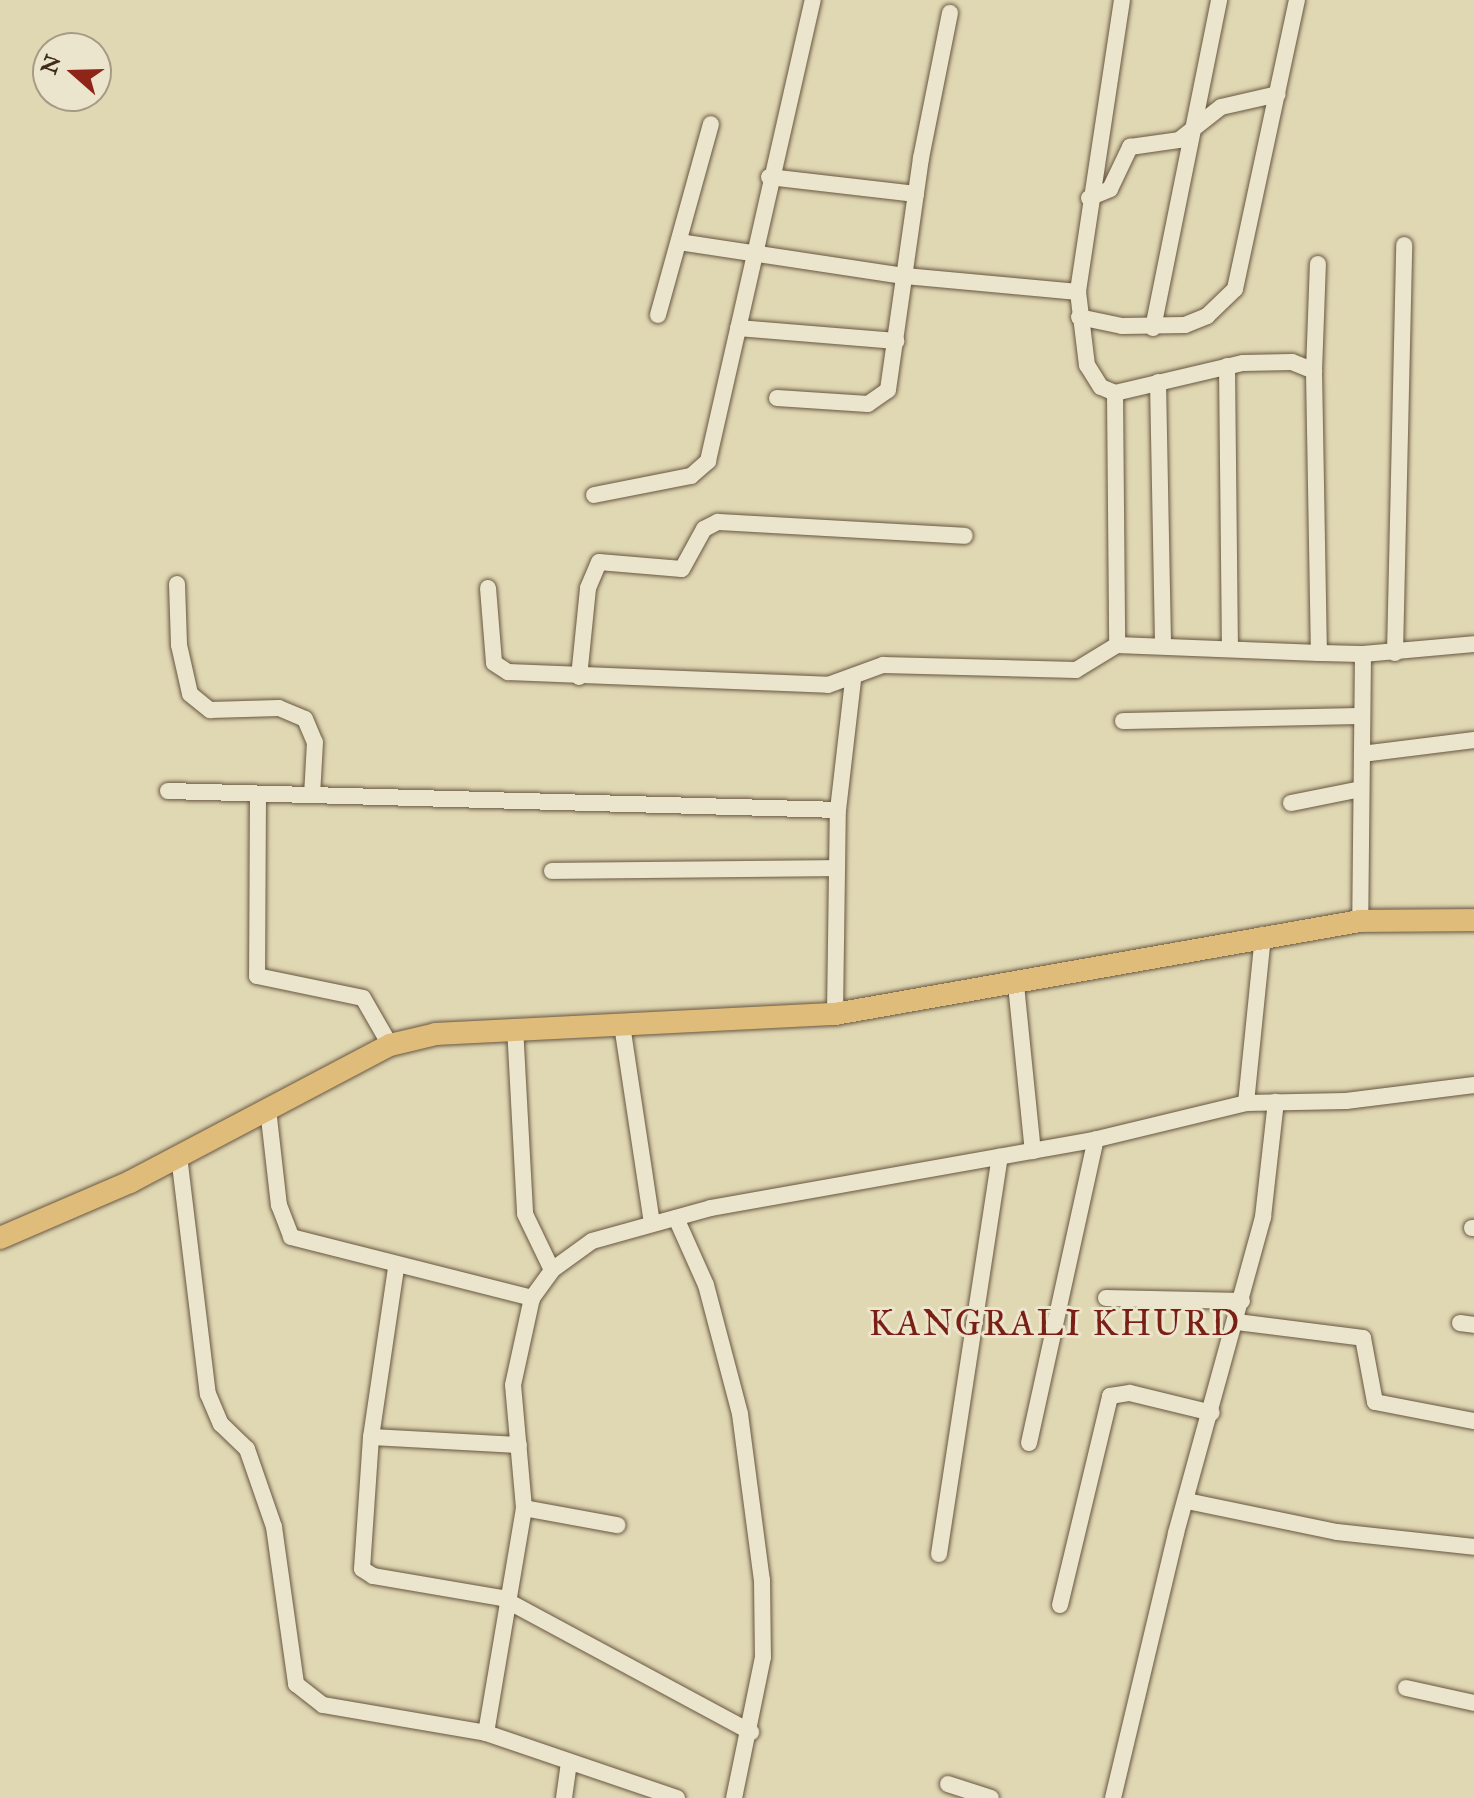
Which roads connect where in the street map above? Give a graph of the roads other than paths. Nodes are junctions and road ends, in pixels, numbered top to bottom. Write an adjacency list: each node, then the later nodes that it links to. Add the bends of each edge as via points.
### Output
1 (813, 0): 9 (street)
2 (1122, 0): 11 (street)
3 (1219, 0): 8 (street)
4 (1297, 0): 6 (street)
5 (950, 13): 10 (street)
6 (1278, 94): 8 (street, via 1236,100); 21 (street, via 1235,289 1207,316)
7 (711, 124): 12 (street)
8 (1189, 132): 11 (street, via 1179,140 1130,147 1110,189); 21 (street)
9 (769, 177): 10 (street); 14 (street)
10 (916, 194): 16 (street)
11 (1089, 198): 17 (street)
12 (679, 242): 14 (street); 18 (street)
13 (1404, 245): 37 (street)
14 (755, 253): 16 (street); 20 (street)
15 (1318, 264): 24 (street)
16 (905, 276): 17 (street); 22 (street)
17 (1078, 292): 19 (street)
18 (658, 315)
19 (1079, 317): 21 (street); 26 (street, via 1087,365 1101,387)
20 (738, 328): 22 (street); 28 (street, via 704,467 691,476)
21 (1153, 328)
22 (896, 341): 27 (street, via 888,390 876,403)
23 (1227, 366): 24 (street, via 1292,362); 25 (street); 35 (street)
24 (1314, 371): 36 (street)
25 (1158, 382): 26 (street); 34 (street)
26 (1115, 393): 33 (street)
27 (777, 398)
28 (594, 495)
29 (965, 536): 39 (street, via 718,522 704,529 682,569 599,562 588,588)
30 (177, 584): 48 (street, via 179,645 190,694 210,710 279,708 305,719 315,742)
31 (488, 588): 39 (street, via 494,663 508,672)
32 (1474, 644): 37 (street)
33 (1117, 645): 34 (street); 40 (street, via 1076,670 883,665)
34 (1163, 646): 35 (street)
35 (1230, 649): 36 (street)
36 (1319, 653): 38 (street)
37 (1395, 653): 38 (street)
38 (1363, 654): 41 (street)
39 (579, 677): 40 (street, via 694,684)
40 (853, 680): 50 (street)
41 (1362, 716): 42 (street); 44 (street)
42 (1123, 721)
43 (1474, 740): 44 (street)
44 (1362, 754): 45 (street)
45 (1361, 789): 49 (street); 54 (street)
46 (168, 791): 47 (street)
47 (258, 794): 48 (street); 60 (street, via 257,976 363,998)
48 (312, 795): 50 (street)
49 (1291, 803)
50 (838, 810): 51 (street)
51 (837, 868): 52 (street); 57 (street)
52 (552, 871)
53 (1474, 920): 54 (main road)
54 (1360, 921): 55 (main road)
55 (1263, 935): 56 (main road); 63 (street)
56 (1016, 985): 57 (main road); 66 (street)
57 (835, 1014): 58 (main road)
58 (622, 1025): 59 (main road); 70 (street)
59 (515, 1027): 60 (main road); 73 (street, via 525,1214)
60 (390, 1045): 64 (main road)
61 (1474, 1085): 62 (street, via 1346,1101)
62 (1276, 1102): 63 (street); 76 (street, via 1263,1217)
63 (1246, 1103): 65 (street)
64 (268, 1109): 67 (main road); 72 (street, via 285,1231 303,1242)
65 (1096, 1139): 66 (street); 81 (street)
66 (1033, 1151): 68 (street)
67 (179, 1156): 71 (main road); 93 (street, via 208,1394 221,1424 247,1449 274,1527 296,1684 323,1705)
68 (1000, 1157): 69 (street); 87 (street)
69 (676, 1218): 70 (street); 92 (street, via 706,1285 740,1414 762,1580 763,1657)
70 (652, 1223): 73 (street, via 592,1241)
71 (0, 1238)
72 (396, 1268): 74 (street); 80 (street)
73 (552, 1270): 74 (street)
74 (532, 1298): 82 (street, via 513,1385)
75 (1106, 1298): 76 (street)
76 (1242, 1301): 77 (street)
77 (1237, 1322): 78 (street); 79 (street, via 1363,1338 1375,1402)
78 (1212, 1413): 83 (street); 89 (street, via 1130,1393 1110,1396)
79 (1474, 1421)
80 (371, 1437): 82 (street); 88 (street, via 362,1569 373,1576)
81 (1029, 1443)
82 (519, 1445): 84 (street)
83 (1187, 1501): 86 (street, via 1337,1532); 100 (street)
84 (524, 1508): 85 (street); 88 (street)
85 (617, 1525)
86 (1474, 1547)
87 (939, 1554)
88 (510, 1601): 92 (street); 93 (street)
89 (1060, 1605)
90 (1406, 1688): 91 (street)
91 (1474, 1703)
92 (751, 1732): 98 (street)
93 (486, 1733): 94 (street)
94 (569, 1762): 96 (street); 97 (street)
95 (948, 1784): 99 (street)
96 (564, 1798)
97 (677, 1798)
98 (734, 1798)
99 (991, 1798)
100 (1113, 1798)

